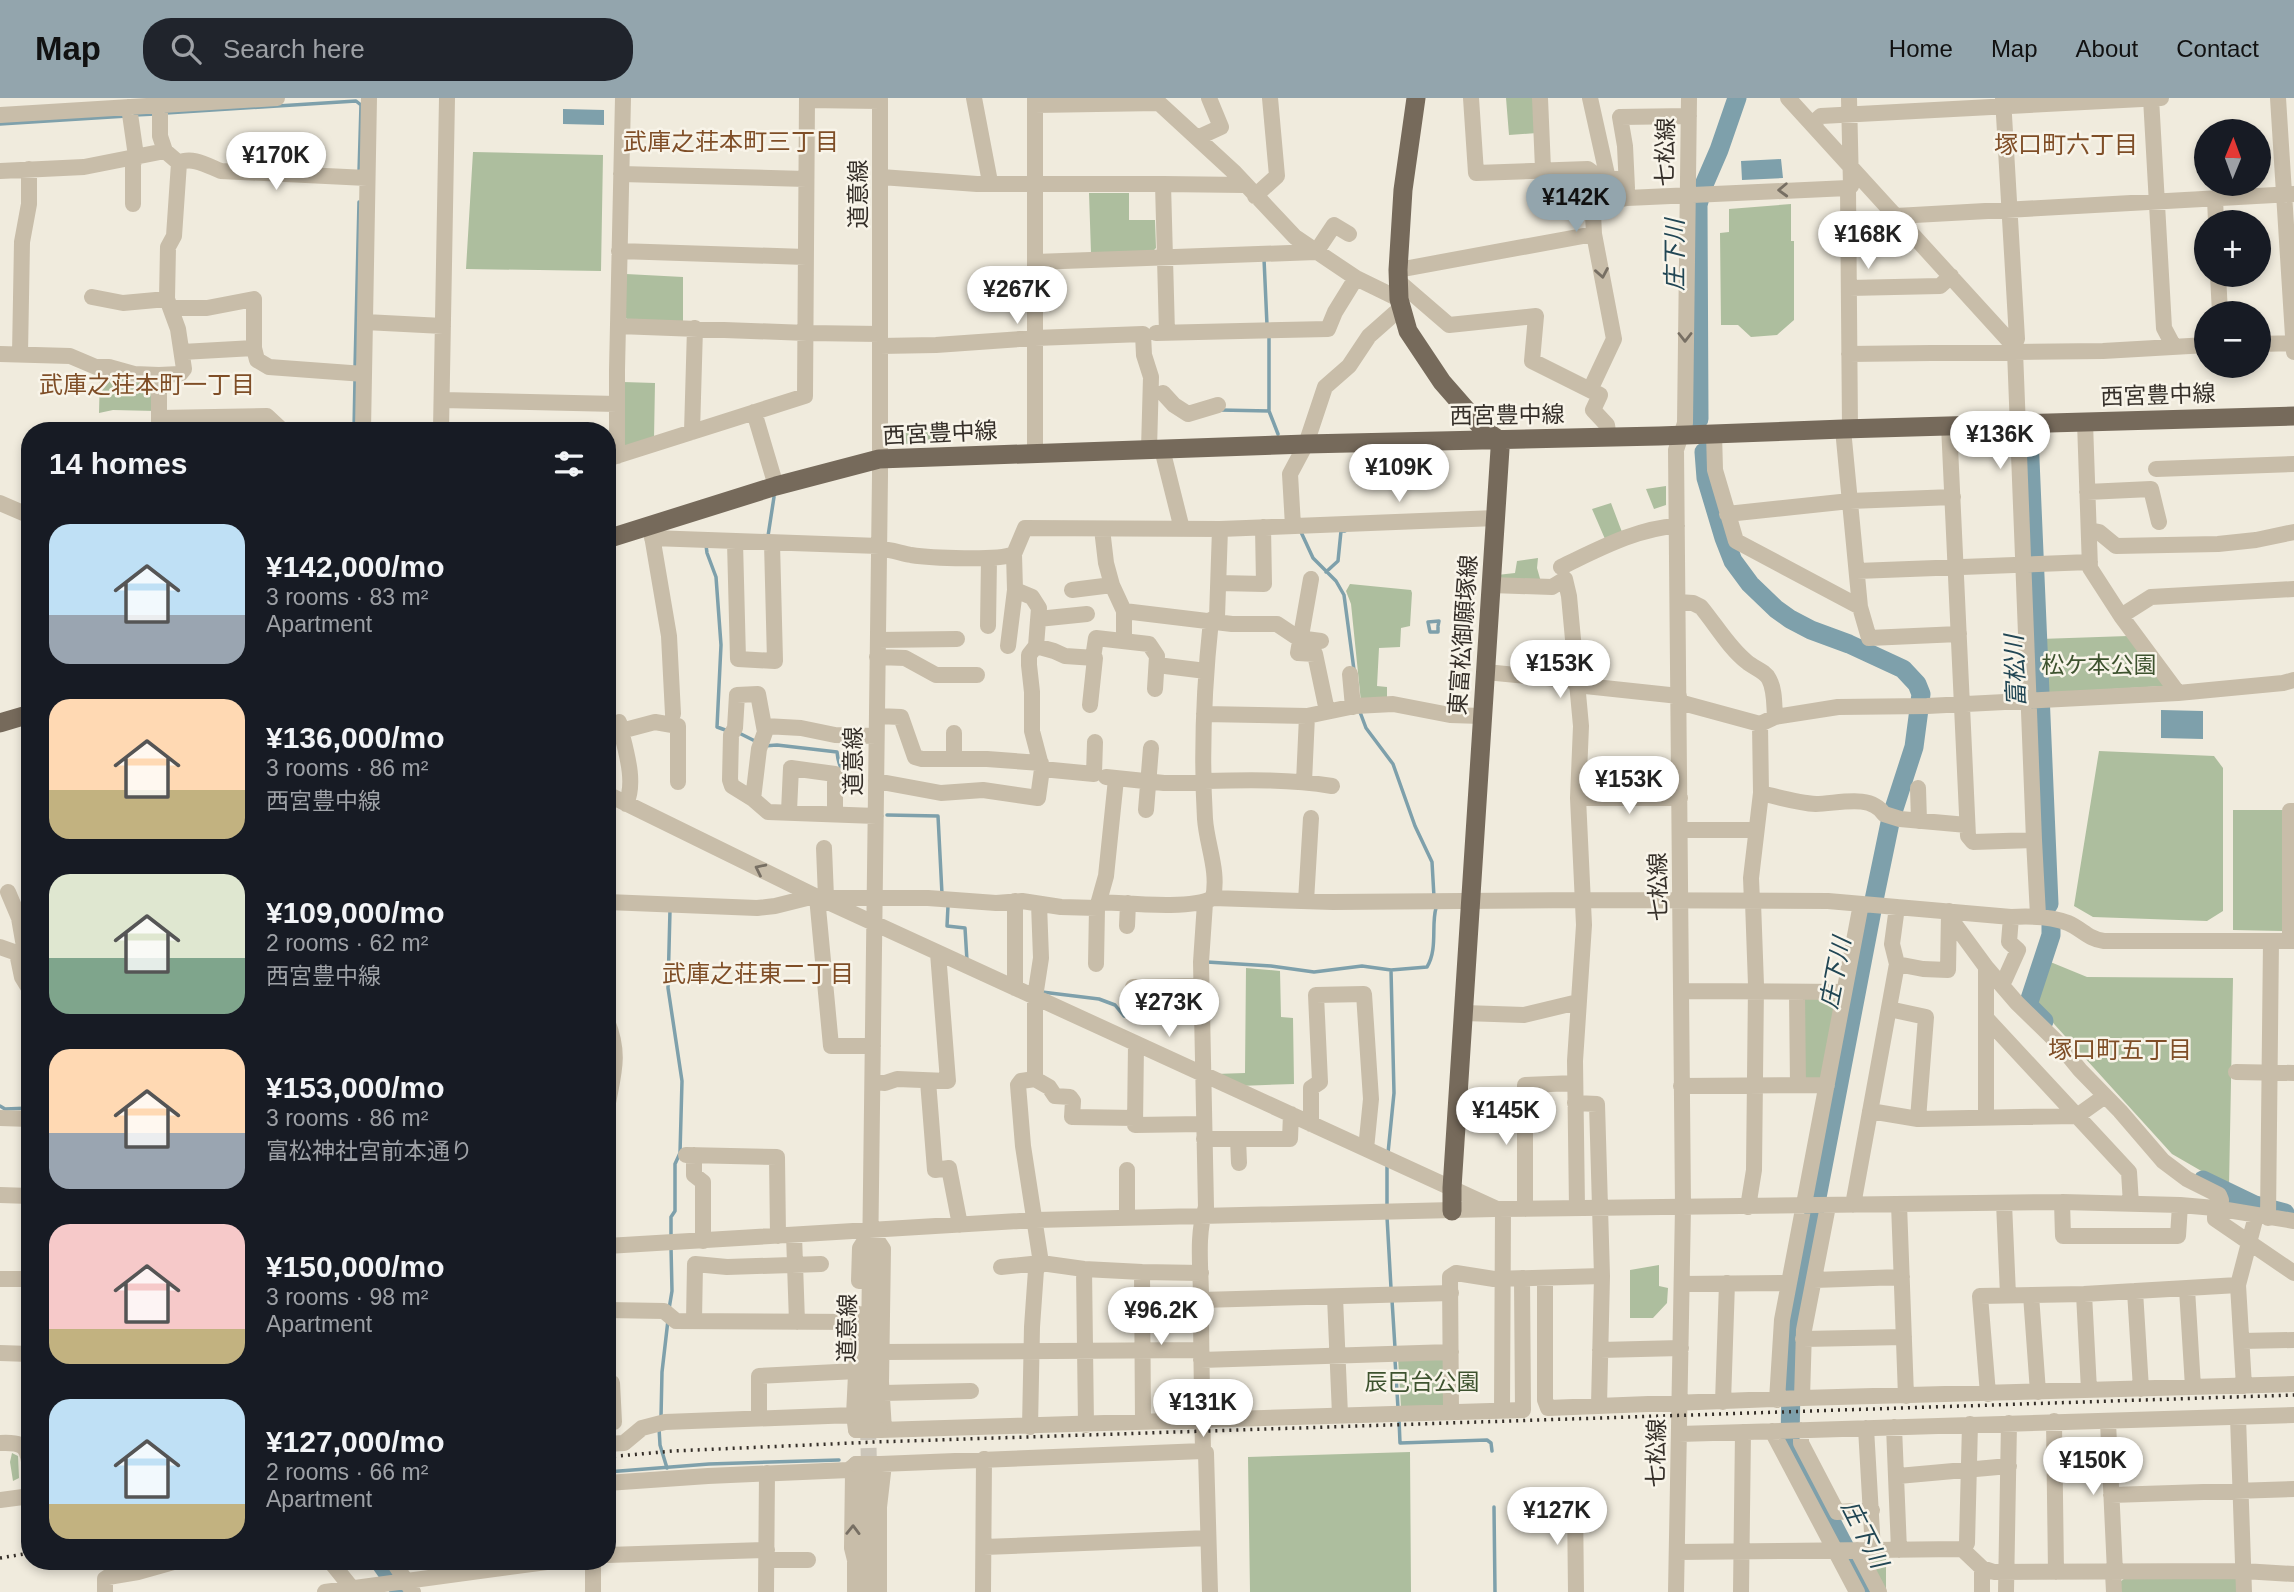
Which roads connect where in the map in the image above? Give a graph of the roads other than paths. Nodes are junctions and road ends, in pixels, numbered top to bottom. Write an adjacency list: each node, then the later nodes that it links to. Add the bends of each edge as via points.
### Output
1 (276, 98): 18 (street)
2 (369, 98): 39 (street)
3 (447, 98): 72 (street)
4 (623, 98): 37 (street)
5 (974, 98): 44 (street)
6 (1209, 98): 30 (street, via 1220,127)
7 (1270, 98): 47 (street, via 1278,176)
8 (1416, 98): 67 (main road, via 1403,190)
9 (1471, 98): 35 (street, via 1476,173)
10 (1539, 98): 35 (street)
11 (1590, 98): 41 (street)
12 (1689, 98): 28 (street, 七松線)
13 (1788, 98): 29 (street)
14 (2151, 98): 15 (street); 22 (street); 52 (street)
15 (2161, 98)
16 (2278, 98): 49 (street)
17 (807, 99): 19 (street); 40 (street)
18 (207, 100): 26 (street)
19 (880, 100): 38 (street, 道意線)
20 (1035, 101): 21 (street); 45 (street)
21 (1157, 101): 30 (street)
22 (2003, 102): 24 (street); 54 (street)
23 (54, 104): 25 (street); 27 (street)
24 (1849, 106): 29 (street); 43 (street)
25 (131, 109): 26 (street); 32 (street)
26 (160, 111): 31 (street)
27 (0, 114)
28 (1689, 117): 42 (street, via 1620,117); 48 (street, 七松線)
29 (1812, 124): 43 (street)
30 (1197, 138): 47 (street)
31 (165, 151): 32 (street); 33 (street)
32 (136, 156): 34 (street, via 83,167); 53 (street)
33 (179, 163): 39 (street, via 199,162 220,171); 69 (street, via 174,236 169,247)
34 (29, 169): 36 (street); 89 (street)
35 (1543, 169): 41 (street, via 1587,169)
36 (0, 170)
37 (621, 174): 40 (street); 59 (street)
38 (880, 177): 44 (street); 79 (street, 道意線)
39 (367, 178): 71 (street)
40 (806, 179): 62 (street)
41 (1608, 179): 42 (street)
42 (1626, 179): 50 (street)
43 (1850, 179): 48 (street, one-way to 48); 56 (street); 66 (street)
44 (990, 182): 45 (street)
45 (1035, 183): 46 (street); 63 (street)
46 (1163, 184): 47 (street); 61 (street)
47 (1250, 190): 60 (street)
48 (1697, 194): 50 (street); 112 (street, 七松線, one-way to 112)
49 (2289, 194): 51 (street); 70 (street)
50 (1628, 198): 58 (street, via 1593,214)
51 (2215, 199): 52 (street); 55 (street)
52 (2157, 203): 54 (street); 83 (street, via 2164,328)
53 (133, 204)
54 (2009, 210): 56 (street); 85 (street)
55 (2215, 210)
56 (1896, 216): 65 (street)
57 (1349, 234): 60 (street, via 1334,225)
58 (1594, 234): 67 (street); 93 (street, one-way to 93, via 1614,339)
59 (619, 251): 62 (street); 73 (street)
60 (1316, 252): 61 (street); 64 (street)
61 (1166, 256): 63 (street); 76 (street)
62 (806, 257): 75 (street)
63 (1035, 262): 78 (street)
64 (1356, 278): 67 (street); 76 (street, via 1328,329)
65 (1945, 281): 66 (street); 85 (street)
66 (1849, 288): 90 (street)
67 (1399, 291): 93 (street, via 1449,325 1536,316 1532,360); 114 (main road, via 1409,331 1442,382 1484,430); 115 (street, via 1395,313 1325,387)
68 (92, 297): 69 (street, via 123,303)
69 (169, 303): 84 (street, via 207,308 254,299); 86 (street)
70 (2292, 304): 81 (street)
71 (365, 322): 72 (street); 91 (street)
72 (443, 326): 95 (street)
73 (618, 326): 74 (street); 96 (street)
74 (695, 328): 75 (street); 110 (street)
75 (807, 333): 79 (street); 98 (street, via 805,396)
76 (1167, 333): 77 (street)
77 (1143, 334): 78 (street); 116 (street)
78 (1035, 338): 79 (street, via 936,345); 117 (street)
79 (880, 340): 119 (street, 道意線)
80 (2271, 344): 81 (street)
81 (2294, 344): 87 (street)
82 (2194, 346): 83 (street)
83 (2174, 347): 85 (street, via 2104,351)
84 (254, 348): 86 (street); 91 (street, via 257,360 269,366)
85 (2014, 348): 90 (street); 107 (street)
86 (181, 352): 92 (street, via 184,369 180,374)
87 (2294, 352)
88 (0, 354): 89 (street)
89 (20, 354): 92 (street, via 70,356 96,367)
90 (1849, 355): 109 (street)
91 (364, 374): 103 (street)
92 (159, 375): 100 (street)
93 (1590, 390): 113 (street, via 1600,394 1593,410 1607,425)
94 (1163, 393): 97 (street, via 1188,414)
95 (442, 400): 96 (street); 104 (street)
96 (613, 404): 105 (street)
97 (1218, 405)
98 (754, 412): 110 (street); 122 (street)
99 (2294, 415): 106 (main road, 西宮豊中線)
100 (159, 422)
101 (186, 422): 102 (street, via 267,416)
102 (273, 422)
103 (363, 422)
104 (441, 422)
105 (613, 422)
106 (2085, 422): 107 (main road, 西宮豊中線); 123 (street)
107 (2017, 423): 108 (main road, 西宮豊中線); 147 (street)
108 (1949, 425): 109 (main road, 西宮豊中線); 124 (street)
109 (1847, 429): 111 (main road, 西宮豊中線); 125 (street)
110 (692, 432): 118 (street)
111 (1714, 433): 112 (main road, 西宮豊中線); 128 (street, via 1715,470)
112 (1682, 435): 113 (main road, 西宮豊中線); 132 (street, 七松線, via 1676,450)
113 (1609, 438): 114 (main road, 西宮豊中線)
114 (1499, 440): 115 (main road, 西宮豊中線); 129 (main road, 東富松御願塚線)
115 (1307, 444): 116 (main road, 西宮豊中線); 131 (street, via 1290,474)
116 (1156, 449): 117 (main road, 西宮豊中線); 135 (street)
117 (1035, 453): 119 (main road, 西宮豊中線)
118 (616, 456)
119 (879, 459): 122 (main road, 西宮豊中線); 143 (street, 道意線)
120 (2294, 464): 121 (street)
121 (2156, 469)
122 (776, 486): 138 (main road, 西宮豊中線)
123 (2087, 492): 130 (street, via 2151,488); 137 (street)
124 (1952, 497): 125 (street); 148 (street)
125 (1850, 501): 128 (street); 149 (street)
126 (0, 503): 127 (street)
127 (21, 512)
128 (1727, 514): 159 (street, via 1736,541)
129 (1496, 518): 131 (street); 153 (main road, 東富松御願塚線)
130 (2159, 522)
131 (1298, 526): 133 (street)
132 (1677, 526): 150 (street, via 1663,526 1610,544); 158 (street, 七松線)
133 (1263, 527): 136 (street); 152 (street, via 1264,584)
134 (1102, 529): 135 (street); 144 (street, via 1025,528); 154 (street)
135 (1182, 529): 136 (street)
136 (1220, 529): 152 (street)
137 (2089, 530): 139 (street, via 2116,545 2218,544); 146 (street)
138 (652, 532): 140 (main road, 西宮豊中線); 141 (street); 192 (street, via 669,636)
139 (2294, 532)
140 (616, 538)
141 (735, 541): 142 (street); 142 (street, via 738,659 775,661)
142 (772, 543): 143 (street)
143 (879, 547): 145 (street, via 911,555); 169 (street, 道意線)
144 (1014, 554): 145 (street); 156 (street)
145 (989, 559): 165 (street)
146 (2090, 562): 147 (street); 162 (street)
147 (2030, 564): 148 (street); 186 (street)
148 (1957, 567): 149 (street); 166 (street)
149 (1857, 571): 159 (street)
150 (1563, 573): 153 (street, via 1552,587); 182 (street)
151 (1311, 579): 168 (street)
152 (1219, 583): 164 (street, via 1217,617)
153 (1491, 584): 178 (main road, 東富松御願塚線)
154 (1112, 585): 157 (street); 160 (street)
155 (2294, 589): 162 (street, via 2151,597)
156 (1015, 590): 163 (street, via 1036,601); 172 (street)
157 (1072, 590)
158 (1678, 602): 185 (street, 七松線); 197 (street, via 1701,607 1737,653 1766,674 1773,694)
159 (1860, 607): 166 (street, via 1869,638)
160 (1124, 611): 164 (street); 170 (street)
161 (1087, 614): 163 (street)
162 (2121, 616): 184 (street)
163 (1038, 619): 173 (street)
164 (1211, 620): 168 (street, via 1277,624); 177 (street)
165 (988, 626)
166 (1959, 634): 187 (street)
167 (957, 639): 169 (street)
168 (1302, 639): 171 (street); 190 (street, via 1298,653 1315,654)
169 (878, 640): 174 (street, 道意線)
170 (1124, 640): 175 (street, via 1096,638); 176 (street, via 1149,644)
171 (1321, 641)
172 (1008, 646)
173 (1036, 646): 175 (street, via 1065,656); 205 (street, via 1029,654 1029,666 1032,731)
174 (877, 657): 180 (street, via 905,658 936,674); 193 (street, 道意線)
175 (1093, 658): 188 (street)
176 (1157, 665): 177 (street); 183 (street)
177 (1206, 671): 191 (street)
178 (1486, 672): 182 (street); 195 (main road, 東富松御願塚線)
179 (1350, 674): 189 (street)
180 (977, 675)
181 (2294, 680): 184 (street)
182 (1576, 683): 185 (street); 216 (street, via 1581,726)
183 (1155, 689)
184 (2178, 693): 186 (street)
185 (1679, 699): 197 (street); 217 (street, 七松線)
186 (2035, 700): 187 (street); 231 (street)
187 (1962, 704): 197 (street, via 1838,707); 228 (street)
188 (1090, 705)
189 (1356, 706): 190 (street); 195 (street, via 1393,704)
190 (1327, 711): 194 (street)
191 (1204, 714): 194 (street); 211 (street)
192 (673, 715)
193 (877, 716): 201 (street, 道意線); 204 (street, via 901,717 915,757)
194 (1307, 716): 212 (street)
195 (1482, 716): 242 (main road, 東富松御願塚線)
196 (21, 717): 198 (main road)
197 (1768, 720): 215 (street)
198 (0, 723)
199 (765, 726): 201 (street); 219 (street); 219 (street, via 758,694 737,695 730,780)
200 (954, 733): 204 (street)
201 (876, 736): 208 (street, 道意線)
202 (1095, 742): 206 (street)
203 (1151, 747): 209 (street)
204 (954, 759): 205 (street)
205 (1041, 766): 206 (street); 208 (street, via 1038,798 983,790 942,793)
206 (1094, 774): 207 (street)
207 (1116, 779): 209 (street); 248 (street)
208 (876, 781): 225 (street, 道意線)
209 (1148, 781): 211 (street); 221 (street)
210 (678, 782): 220 (street, via 682,749 678,726 655,722 620,726 629,773)
211 (1204, 782): 212 (street); 237 (street, via 1205,822 1216,886)
212 (1304, 782): 213 (street)
213 (1332, 786)
214 (1917, 788): 226 (street)
215 (1761, 793): 226 (street, via 1814,804 1865,802 1890,816); 230 (street)
216 (1578, 798): 217 (street); 238 (street)
217 (1680, 798): 229 (street, 七松線)
218 (616, 799): 220 (street)
219 (753, 799): 222 (street, via 768,811)
220 (626, 804): 235 (street, one-way to 220)
221 (1146, 810)
222 (789, 811): 224 (street); 224 (street, via 791,768 835,774)
223 (2294, 811): 233 (street, via 2290,811)
224 (835, 814): 225 (street)
225 (876, 816): 236 (street, 道意線)
226 (1919, 821): 228 (street)
227 (1315, 825): 240 (street)
228 (1967, 825): 231 (street, via 1973,842)
229 (1680, 830): 230 (street); 243 (street, 七松線)
230 (1756, 830): 244 (street)
231 (2034, 840): 251 (street)
232 (824, 848): 235 (street)
233 (2292, 879): 257 (street)
234 (8, 892): 255 (street)
235 (820, 897): 236 (street); 241 (street, via 757,908); 253 (street); 278 (street, via 831,1046)
236 (875, 897): 239 (street); 253 (street, 道意線)
237 (1209, 900): 240 (street); 246 (street); 265 (street)
238 (1582, 900): 242 (street); 243 (street); 273 (street)
239 (1016, 901): 245 (street); 267 (street)
240 (1306, 901): 242 (street)
241 (616, 902)
242 (1471, 902): 275 (main road, 東富松御願塚線)
243 (1681, 902): 244 (street); 268 (street, 七松線)
244 (1752, 902): 247 (street); 269 (street)
245 (1040, 904): 248 (street); 272 (street, via 1041,958)
246 (1128, 904): 248 (street); 254 (street)
247 (1867, 904): 249 (street); 271 (street)
248 (1099, 905): 261 (street)
249 (1897, 907): 250 (street); 262 (street, via 1892,944)
250 (1949, 911): 252 (street); 262 (street, via 1948,970); 263 (street)
251 (2038, 915): 252 (street); 256 (street, via 2067,922 2088,937 2104,941)
252 (2011, 917): 264 (street, via 2009,942 2018,950)
253 (874, 923): 260 (street); 278 (street, 道意線)
254 (1127, 926)
255 (21, 932)
256 (2271, 941): 257 (street); 280 (street)
257 (2292, 941)
258 (0, 947): 259 (street)
259 (21, 951)
260 (938, 953): 267 (street); 284 (street, via 948,1081)
261 (1096, 964)
262 (1897, 964): 274 (street)
263 (1986, 967): 264 (street); 276 (street)
264 (2001, 984): 291 (street)
265 (1202, 986): 266 (street); 282 (street)
266 (1133, 987)
267 (1015, 988): 272 (street)
268 (1682, 991): 269 (street); 289 (street, 七松線)
269 (1754, 992): 270 (street); 290 (street)
270 (1797, 992): 271 (street); 287 (street)
271 (1844, 992): 288 (street)
272 (1035, 997): 277 (street); 283 (street)
273 (1578, 1002): 275 (street, via 1524,1015); 286 (street)
274 (1889, 1009): 293 (street); 300 (street, via 1926,1017)
275 (1464, 1013): 307 (main road, 東富松御願塚線)
276 (1986, 1018): 295 (street); 296 (street)
277 (1136, 1044): 282 (street); 298 (street)
278 (873, 1046): 285 (street, 道意線)
279 (2236, 1072): 280 (street)
280 (2270, 1073): 281 (street); 325 (street)
281 (2294, 1073)
282 (1203, 1074): 294 (street); 302 (street)
283 (1035, 1079): 298 (street, via 1055,1096 1070,1097 1072,1117); 328 (street, via 1018,1085)
284 (928, 1081): 285 (street); 330 (street, via 935,1170 949,1168)
285 (873, 1082): 331 (street, 道意線)
286 (1575, 1083): 292 (street); 322 (street, via 1525,1085)
287 (1798, 1085): 288 (street); 290 (street)
288 (1827, 1085): 316 (street)
289 (1681, 1086): 290 (street); 317 (street, 七松線)
290 (1754, 1086): 318 (street, via 1754,1170)
291 (2105, 1096): 295 (street); 323 (street, via 2163,1161 2219,1195)
292 (1574, 1103): 319 (street); 320 (street, via 1597,1104)
293 (1870, 1111): 300 (street); 314 (street)
294 (1291, 1114): 301 (street); 303 (street, via 1290,1139)
295 (2077, 1116): 296 (street); 312 (street, via 2129,1172)
296 (1986, 1117): 300 (street)
297 (0, 1118): 299 (street)
298 (1135, 1118): 302 (street, via 1135,1125)
299 (21, 1119)
300 (1918, 1119)
301 (1311, 1124): 304 (street); 304 (street, via 1311,1088 1320,1082 1316,995 1364,994 1371,1099)
302 (1204, 1132): 303 (street); 326 (street)
303 (1238, 1139): 305 (street)
304 (1366, 1149): 307 (street)
305 (1239, 1163)
306 (1127, 1170): 327 (street)
307 (1452, 1188): 321 (street); 324 (main road, 東富松御願塚線)
308 (0, 1195): 309 (street)
309 (21, 1196)
310 (2062, 1202): 311 (street); 312 (street); 315 (street, via 2063,1236 2178,1236)
311 (2004, 1203): 313 (street); 360 (street)
312 (2130, 1203): 315 (street)
313 (1899, 1204): 314 (street); 347 (street)
314 (1853, 1205): 316 (street)
315 (2180, 1205): 323 (street)
316 (1816, 1206): 318 (street); 351 (street); 353 (street)
317 (1683, 1207): 318 (street); 320 (street); 354 (street, 七松線)
318 (1748, 1207)
319 (1577, 1208): 320 (street); 322 (street)
320 (1601, 1208): 344 (street)
321 (1500, 1209): 322 (street); 324 (street); 350 (street)
322 (1525, 1209)
323 (2218, 1209): 325 (street); 334 (street, via 2215,1219)
324 (1452, 1211): 326 (street)
325 (2265, 1213): 329 (street); 334 (street)
326 (1203, 1215): 327 (street); 342 (street)
327 (1128, 1217): 328 (street)
328 (1036, 1220): 330 (street); 336 (street)
329 (2294, 1221)
330 (960, 1225): 331 (street)
331 (871, 1231): 332 (street); 367 (street, via 860,1248); 376 (street, via 883,1249); 411 (street, 道意線)
332 (786, 1236): 333 (street); 333 (street, via 777,1157 690,1155 694,1175 703,1182); 337 (street)
333 (703, 1241): 335 (street)
334 (2249, 1243): 343 (street); 355 (street)
335 (616, 1246)
336 (1041, 1263): 339 (street); 340 (street); 379 (street, via 1036,1270)
337 (796, 1264): 338 (street); 365 (street, via 695,1264); 366 (street)
338 (821, 1264)
339 (1001, 1267)
340 (1084, 1269): 341 (street); 375 (street)
341 (1142, 1272): 342 (street); 373 (street)
342 (1201, 1273): 363 (street)
343 (2294, 1273)
344 (1602, 1276): 346 (street); 374 (street)
345 (1522, 1278): 346 (street); 350 (street); 398 (street, via 1522,1410)
346 (1545, 1278): 397 (street, via 1548,1408)
347 (1902, 1278): 351 (street); 368 (street)
348 (0, 1279): 349 (street)
349 (21, 1279)
350 (1503, 1279): 358 (street, via 1456,1273 1451,1277); 398 (street)
351 (1814, 1280): 369 (street)
352 (1727, 1283): 353 (street); 354 (street); 395 (street)
353 (1789, 1283): 394 (street, via 1782,1320)
354 (1682, 1284): 372 (street, 七松線)
355 (2238, 1285): 356 (street); 371 (street)
356 (2187, 1289): 357 (street); 386 (street)
357 (2135, 1291): 359 (street); 387 (street)
358 (1451, 1293): 362 (street); 377 (street)
359 (2084, 1294): 361 (street); 388 (street)
360 (2008, 1295): 361 (street); 392 (street, via 1980,1296)
361 (2031, 1295): 390 (street)
362 (1335, 1297): 363 (street); 382 (street)
363 (1201, 1300): 381 (street)
364 (616, 1310): 365 (street, via 664,1311 676,1321)
365 (694, 1321): 366 (street)
366 (797, 1322): 367 (street)
367 (859, 1322): 383 (street)
368 (1904, 1337): 369 (street); 393 (street)
369 (1803, 1339): 394 (street)
370 (2294, 1340): 371 (street)
371 (2242, 1341): 385 (street)
372 (1681, 1348): 374 (street); 396 (street, 七松線)
373 (1143, 1350): 375 (street); 381 (street); 406 (street)
374 (1600, 1350): 397 (street)
375 (1086, 1351): 379 (street); 410 (street)
376 (882, 1352): 379 (street); 391 (street)
377 (1451, 1352): 382 (street); 399 (street)
378 (0, 1353): 380 (street)
379 (1031, 1353): 412 (street)
380 (21, 1354)
381 (1200, 1355): 382 (street); 404 (street)
382 (1338, 1355): 400 (street)
383 (857, 1371): 403 (street, via 759,1376); 411 (street)
384 (2294, 1384): 385 (street)
385 (2244, 1386): 386 (street)
386 (2193, 1387): 387 (street)
387 (2141, 1389): 388 (street)
388 (2089, 1390): 390 (street)
389 (971, 1391): 391 (street)
390 (2038, 1392): 392 (street)
391 (883, 1393): 411 (street)
392 (1988, 1394): 393 (street)
393 (1906, 1396): 394 (street)
394 (1790, 1399): 395 (street)
395 (1723, 1402): 396 (street)
396 (1680, 1404): 397 (street); 418 (street, 七松線)
397 (1599, 1405)
398 (1502, 1411): 399 (street)
399 (1451, 1412): 400 (street)
400 (1340, 1415): 404 (street)
401 (2294, 1415): 402 (street)
402 (2238, 1417): 407 (street); 431 (street)
403 (759, 1418): 411 (street); 421 (street, via 665,1422 642,1428 624,1443)
404 (1202, 1420): 406 (street); 422 (street)
405 (2054, 1421): 407 (street); 408 (street); 453 (street)
406 (1143, 1422): 410 (street)
407 (2108, 1422): 432 (street)
408 (2009, 1423): 409 (street); 425 (street)
409 (1970, 1424): 413 (street); 426 (street)
410 (1086, 1425): 412 (street)
411 (869, 1426): 412 (street)
412 (1030, 1426)
413 (1894, 1427): 414 (street); 428 (street)
414 (1866, 1428): 415 (street); 436 (street)
415 (1799, 1430): 416 (street); 436 (street, via 1801,1443 1837,1512)
416 (1776, 1431): 417 (street); 439 (street)
417 (1743, 1432): 418 (street); 442 (street)
418 (1679, 1434): 443 (street, 七松線)
419 (21, 1442): 420 (street)
420 (0, 1443)
421 (616, 1443)
422 (1203, 1451): 423 (street); 437 (street)
423 (984, 1459): 424 (street); 438 (street)
424 (865, 1466): 427 (street); 463 (street, one-way to 424, via 853,1473); 464 (street); 465 (street, via 879,1507)
425 (2009, 1466): 426 (street); 452 (street)
426 (1969, 1470): 428 (street); 441 (street)
427 (767, 1474): 429 (street); 445 (street)
428 (1898, 1476): 440 (street)
429 (616, 1482)
430 (2294, 1489): 431 (street)
431 (2242, 1490): 432 (street); 455 (street)
432 (2111, 1495): 454 (street)
433 (21, 1496): 434 (street)
434 (0, 1500)
435 (1575, 1501): 468 (street)
436 (1872, 1510): 439 (street)
437 (1208, 1538): 438 (street); 467 (street)
438 (984, 1548): 466 (street)
439 (1852, 1550): 440 (street); 442 (street); 471 (street); 472 (street)
440 (1899, 1550): 441 (street)
441 (1963, 1550): 447 (street)
442 (1742, 1551): 443 (street); 470 (street)
443 (1677, 1552): 469 (street, 七松線)
444 (616, 1555): 445 (street)
445 (767, 1555): 446 (street); 462 (street)
446 (808, 1560)
447 (1982, 1568): 452 (street); 473 (street)
448 (145, 1570): 459 (street, via 108,1577)
449 (337, 1570): 458 (street)
450 (497, 1570): 457 (street)
451 (593, 1570): 461 (street)
452 (2007, 1572): 453 (street); 474 (street)
453 (2056, 1572): 454 (street)
454 (2114, 1572): 455 (street); 475 (street)
455 (2243, 1572): 456 (street); 476 (street)
456 (2294, 1574)
457 (401, 1585): 458 (street)
458 (354, 1590): 460 (street)
459 (105, 1592)
460 (325, 1592)
461 (593, 1592)
462 (766, 1592)
463 (855, 1592)
464 (867, 1592)
465 (879, 1592)
466 (983, 1592)
467 (1210, 1592)
468 (1576, 1592)
469 (1676, 1592)
470 (1741, 1592)
471 (1857, 1592)
472 (1879, 1592)
473 (1982, 1592)
474 (2006, 1592)
475 (2114, 1592)
476 (2244, 1592)

